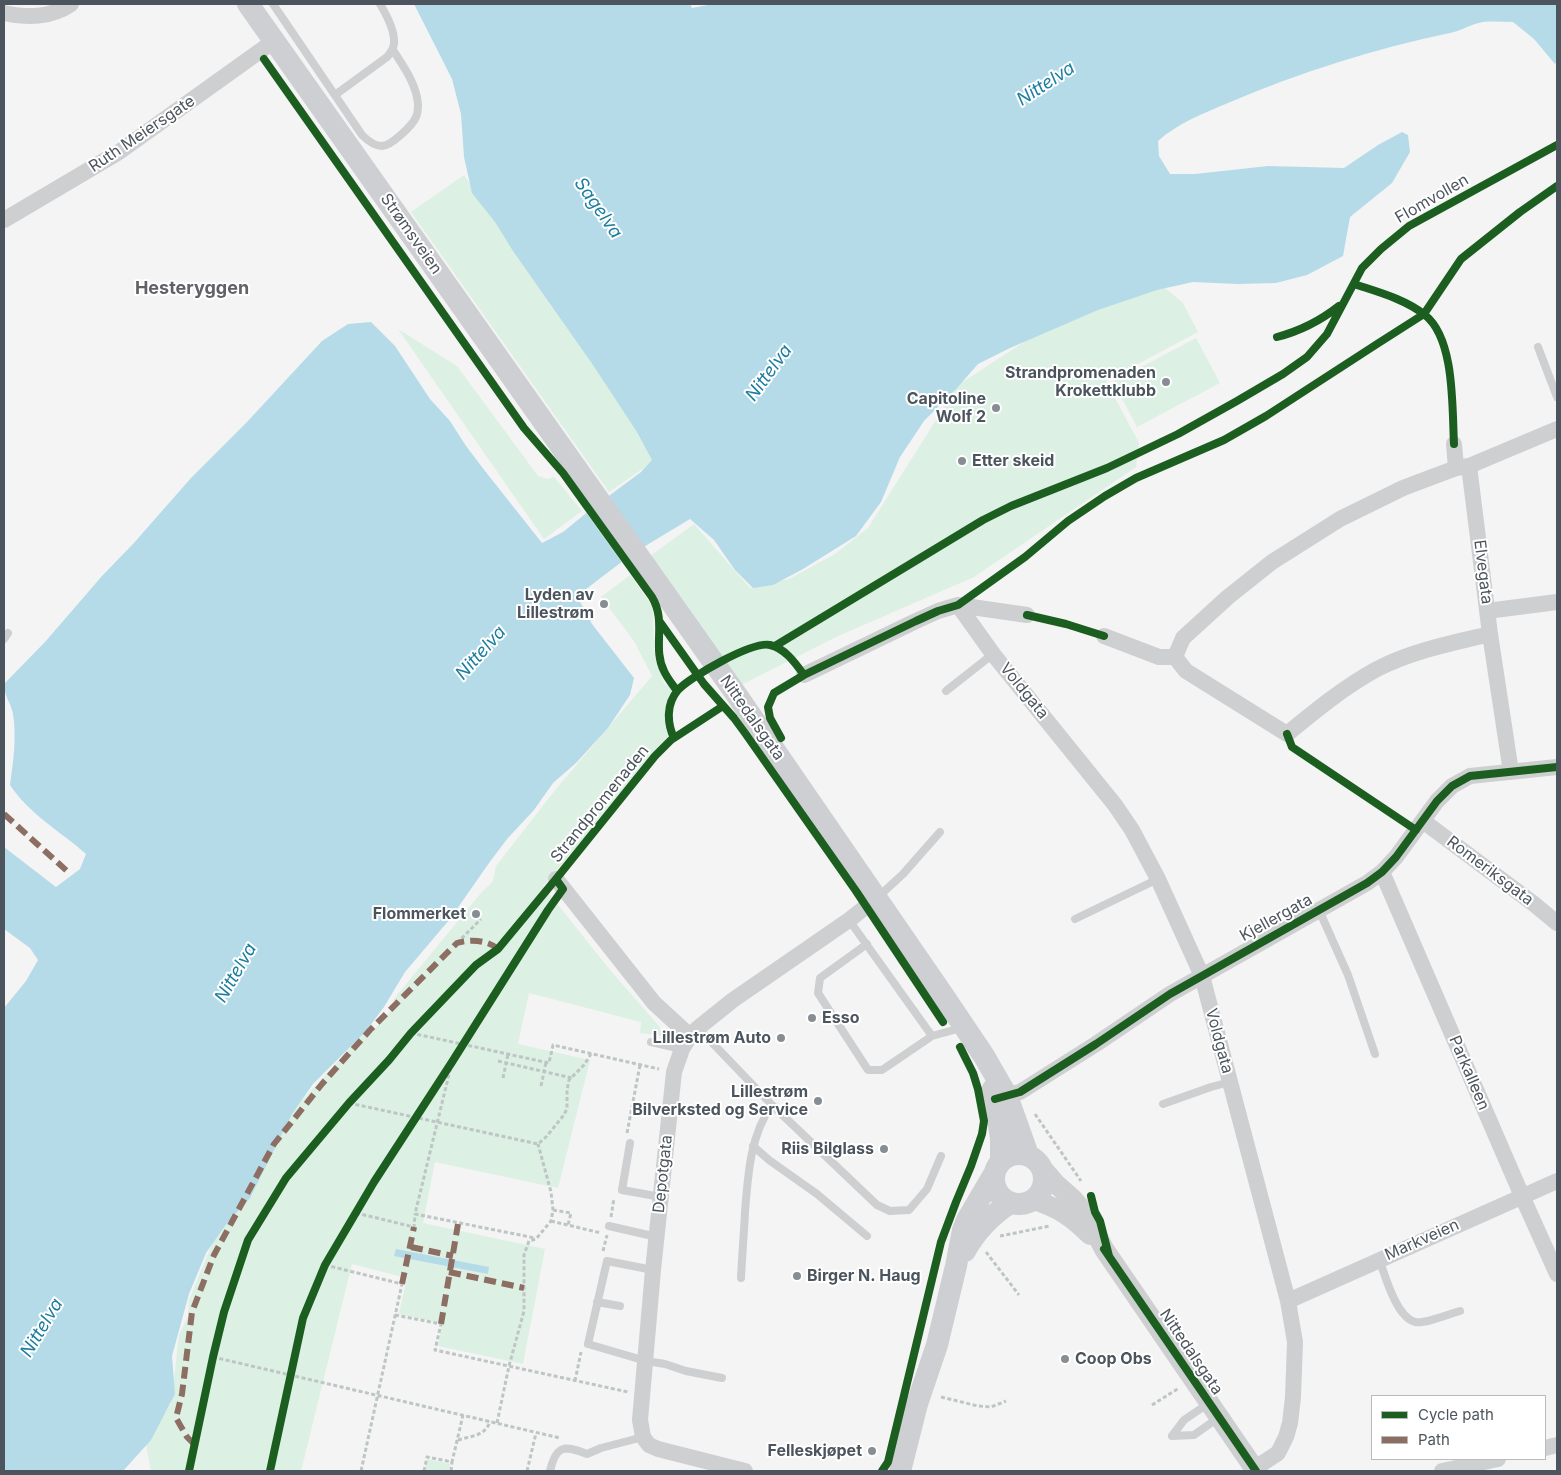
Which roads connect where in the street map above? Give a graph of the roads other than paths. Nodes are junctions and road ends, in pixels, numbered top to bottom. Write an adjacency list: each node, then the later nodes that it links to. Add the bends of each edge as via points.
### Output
1 (71, 4): 4 (street, via 43,16)
2 (380, 4): 6 (lane, via 393,33)
3 (263, 8): 5 (main road, Strømsveien); 7 (lane)
4 (4, 13)
5 (274, 41): 8 (street, Ruth Meiersgate, via 119,152); 13 (main road, Strømsveien)
6 (393, 50): 7 (lane); 7 (lane, via 413,84 418,108 411,125 390,143 382,146 368,141)
7 (335, 95)
8 (4, 220)
9 (1538, 347): 10 (lane)
10 (1557, 397)
11 (1557, 429): 14 (street)
12 (1454, 444): 14 (street, Elvegata)
13 (574, 464): 32 (main road, Nittedalsgata)
14 (1462, 467): 17 (street, Elvegata); 22 (street, via 1403,488 1340,519 1272,562 1183,638)
15 (1557, 602): 17 (street)
16 (958, 605): 18 (street); 21 (street, Voldgata); 23 (street, via 938,611)
17 (1487, 611): 19 (street, Elvegata)
18 (1027, 615)
19 (1490, 634): 22 (street, via 1422,651 1377,669 1333,697 1286,734 1186,671); 26 (street, Elvegata)
20 (1104, 636): 22 (street, via 1159,657)
21 (993, 654): 24 (lane, Voldgata); 30 (street, Voldgata, via 1115,805)
22 (1175, 657)
23 (804, 675)
24 (946, 691)
25 (1557, 767): 26 (street, Kjellergata)
26 (1511, 772): 27 (street, Kjellergata, via 1470,776 1452,786)
27 (1423, 821): 29 (street, Kjellergata); 36 (street, Romeriksgata)
28 (940, 832): 32 (lane)
29 (1382, 872): 33 (street, Kjellergata, via 1367,884); 54 (street, Parkalleen)
30 (1158, 879): 34 (lane); 38 (street, Voldgata)
31 (556, 880): 41 (street, Strandpromenaden, via 654,1003)
32 (877, 898): 35 (street); 39 (main road, Nittedalsgata)
33 (1319, 910): 38 (street, Kjellergata); 43 (lane, via 1348,975)
34 (1075, 919)
35 (850, 920): 37 (lane); 41 (street, via 733,1000)
36 (1557, 923)
37 (867, 944): 40 (lane); 40 (lane, via 820,978 818,993 868,1070 882,1070)
38 (1202, 976): 44 (street, Voldgata); 45 (street, Kjellergata, via 1020,1092)
39 (965, 1028): 40 (lane); 45 (main road, Nittedalsgata, via 989,1066)
40 (932, 1036)
41 (690, 1038): 42 (lane); 47 (lane); 55 (street, Depotgata, via 674,1072)
42 (650, 1042)
43 (1375, 1054)
44 (1230, 1082): 46 (lane); 67 (street, Voldgata)
45 (1001, 1097): 51 (main road, Nittedalsgata); 52 (main road, Nittedalsgata)
46 (1163, 1104)
47 (772, 1105): 49 (lane); 50 (lane, via 877,1205 890,1211 908,1210 927,1189)
48 (630, 1144): 55 (lane, via 622,1190)
49 (753, 1146): 59 (lane); 66 (lane)
50 (940, 1156)
51 (1035, 1162): 52 (main road, via 1014,1154); 56 (main road, via 1045,1178 1040,1194); 61 (street, Nittedalsgata, via 1086,1214)
52 (998, 1168): 57 (main road, via 995,1188 998,1195); 63 (main road, via 967,1220)
53 (1557, 1181): 54 (street, Markveien)
54 (1522, 1196): 62 (street, Markveien); 65 (street, Parkalleen)
55 (661, 1197): 60 (street, Depotgata)
56 (1034, 1200): 57 (main road, via 1022,1205); 61 (street, Nittedalsgata, via 1064,1212)
57 (1010, 1203): 63 (main road, via 991,1216)
58 (609, 1226): 60 (lane)
59 (867, 1236)
60 (657, 1238): 64 (street, Depotgata)
61 (1104, 1249): 74 (street, Nittedalsgata)
62 (1379, 1259): 67 (street, Markveien); 70 (lane, via 1396,1301 1408,1318 1423,1322)
63 (956, 1266): 71 (main road)
64 (653, 1270): 68 (lane, via 607,1261); 72 (street, Depotgata)
65 (1557, 1274)
66 (741, 1278)
67 (1288, 1301): 77 (street, Voldgata, via 1295,1342 1290,1423 1278,1452)
68 (597, 1302): 69 (lane); 72 (lane, via 588,1344)
69 (620, 1306)
70 (1460, 1311)
71 (937, 1345): 80 (main road, via 917,1404); 81 (main road, via 934,1384)
72 (646, 1360): 73 (lane); 75 (street, Depotgata, via 640,1420)
73 (722, 1378)
74 (1214, 1410): 74 (lane, via 1184,1420 1172,1436 1194,1435); 77 (street, Nittedalsgata)
75 (643, 1437): 78 (lane, via 587,1454 572,1448 564,1450 553,1457); 79 (street, via 658,1450)
76 (1493, 1460): 82 (street)
77 (1255, 1470)
78 (550, 1471)
79 (745, 1471)
80 (900, 1471)
81 (915, 1471)
82 (1442, 1471)

